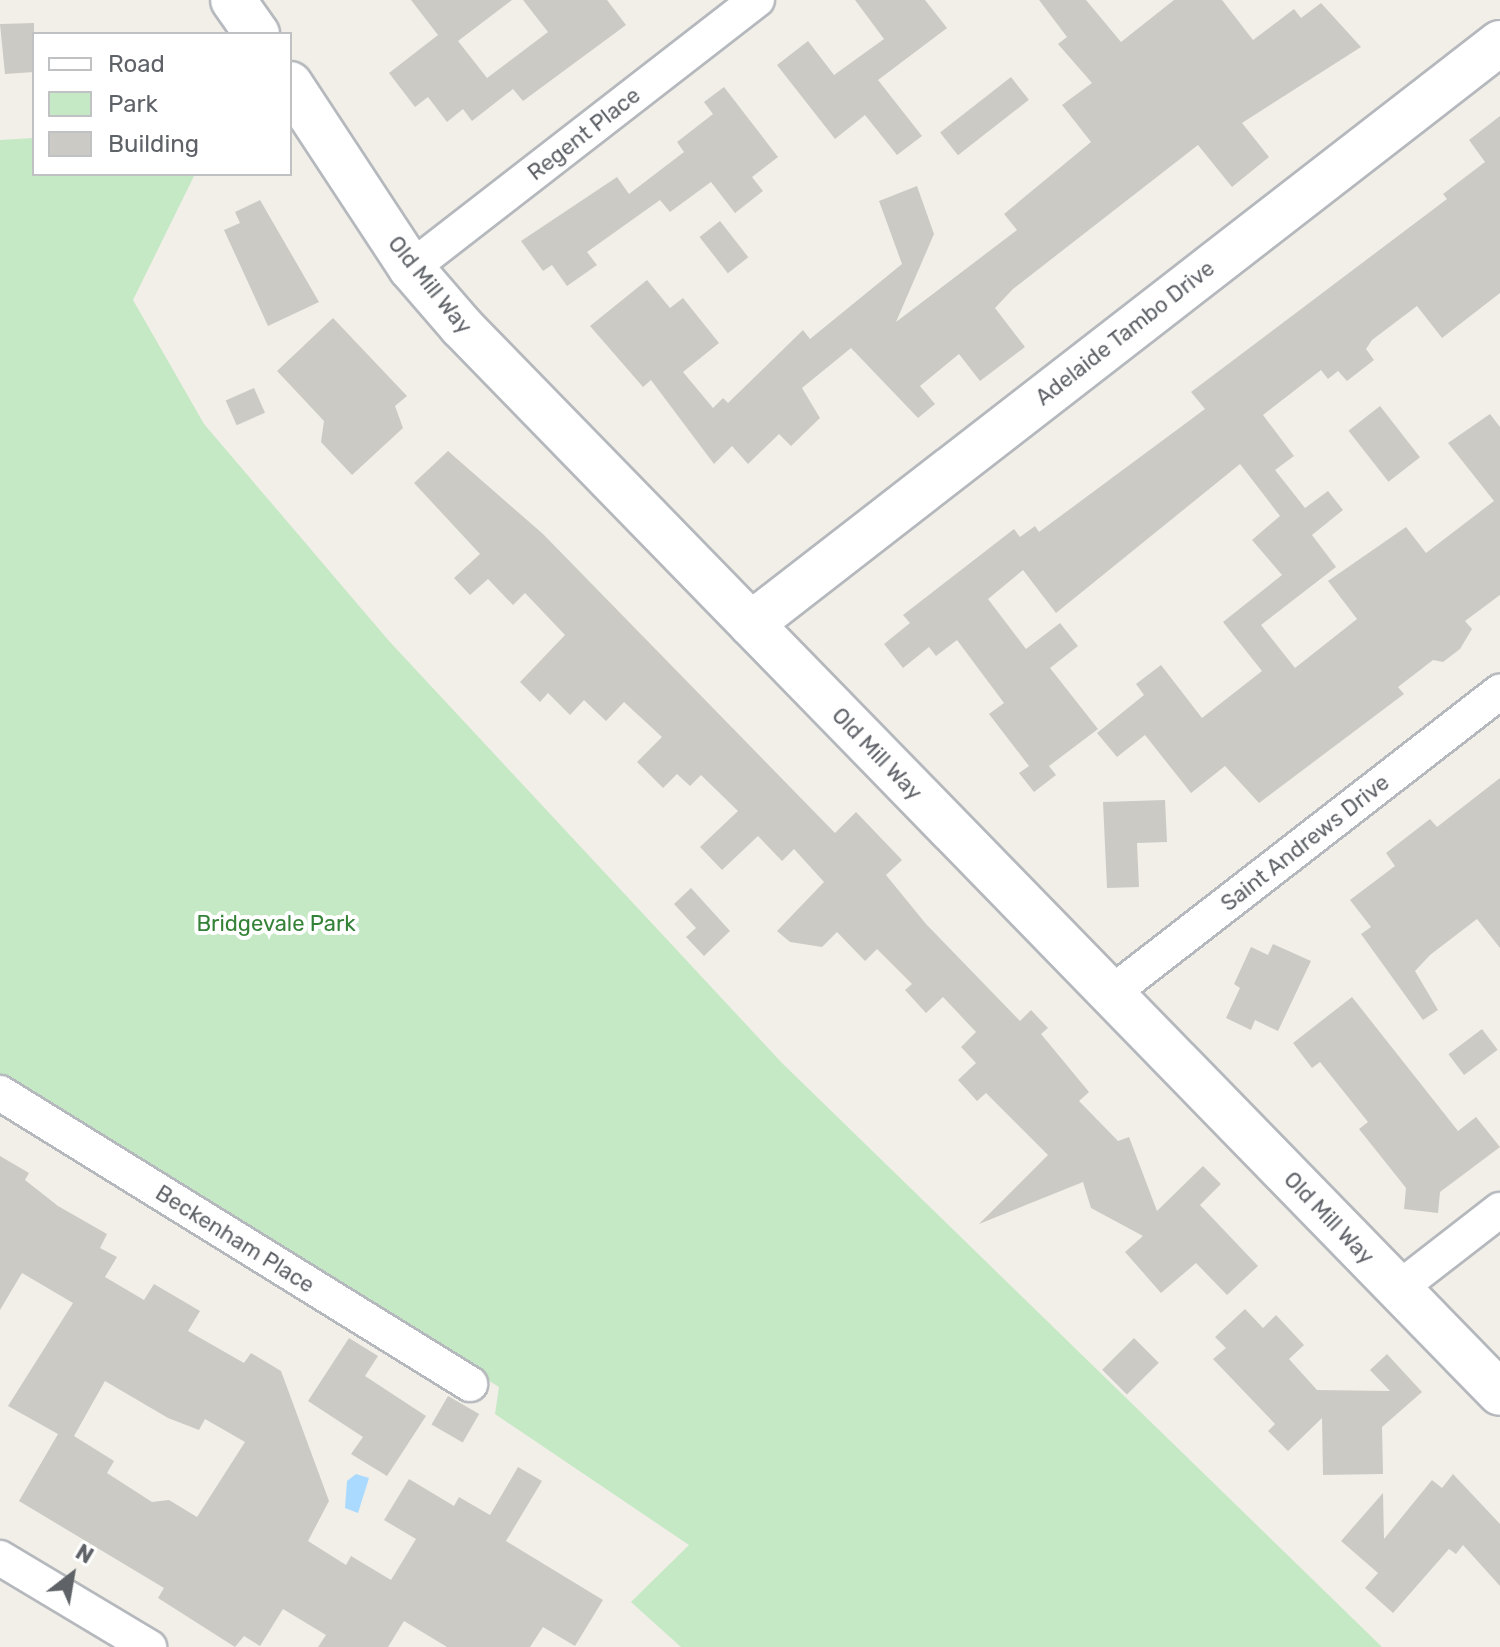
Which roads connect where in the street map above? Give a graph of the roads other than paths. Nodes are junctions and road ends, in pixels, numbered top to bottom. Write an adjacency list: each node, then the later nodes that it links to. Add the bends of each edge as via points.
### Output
1 (233, 0): 3 (street)
2 (757, 0): 6 (street, Regent Place)
3 (256, 32)
4 (1500, 43): 7 (street, Adelaide Tambo Drive)
5 (292, 87): 6 (street, Old Mill Way)
6 (411, 268): 7 (street, Old Mill Way)
7 (751, 624): 9 (street, Old Mill Way)
8 (1500, 692): 9 (street, Saint Andrews Drive)
9 (1109, 995): 12 (street, Old Mill Way)
10 (0, 1093): 13 (street, Beckenham Place)
11 (1500, 1210): 12 (street)
12 (1398, 1289): 14 (street, Old Mill Way)
13 (470, 1384)
14 (1500, 1393)
15 (0, 1558): 16 (street)
16 (149, 1647)

